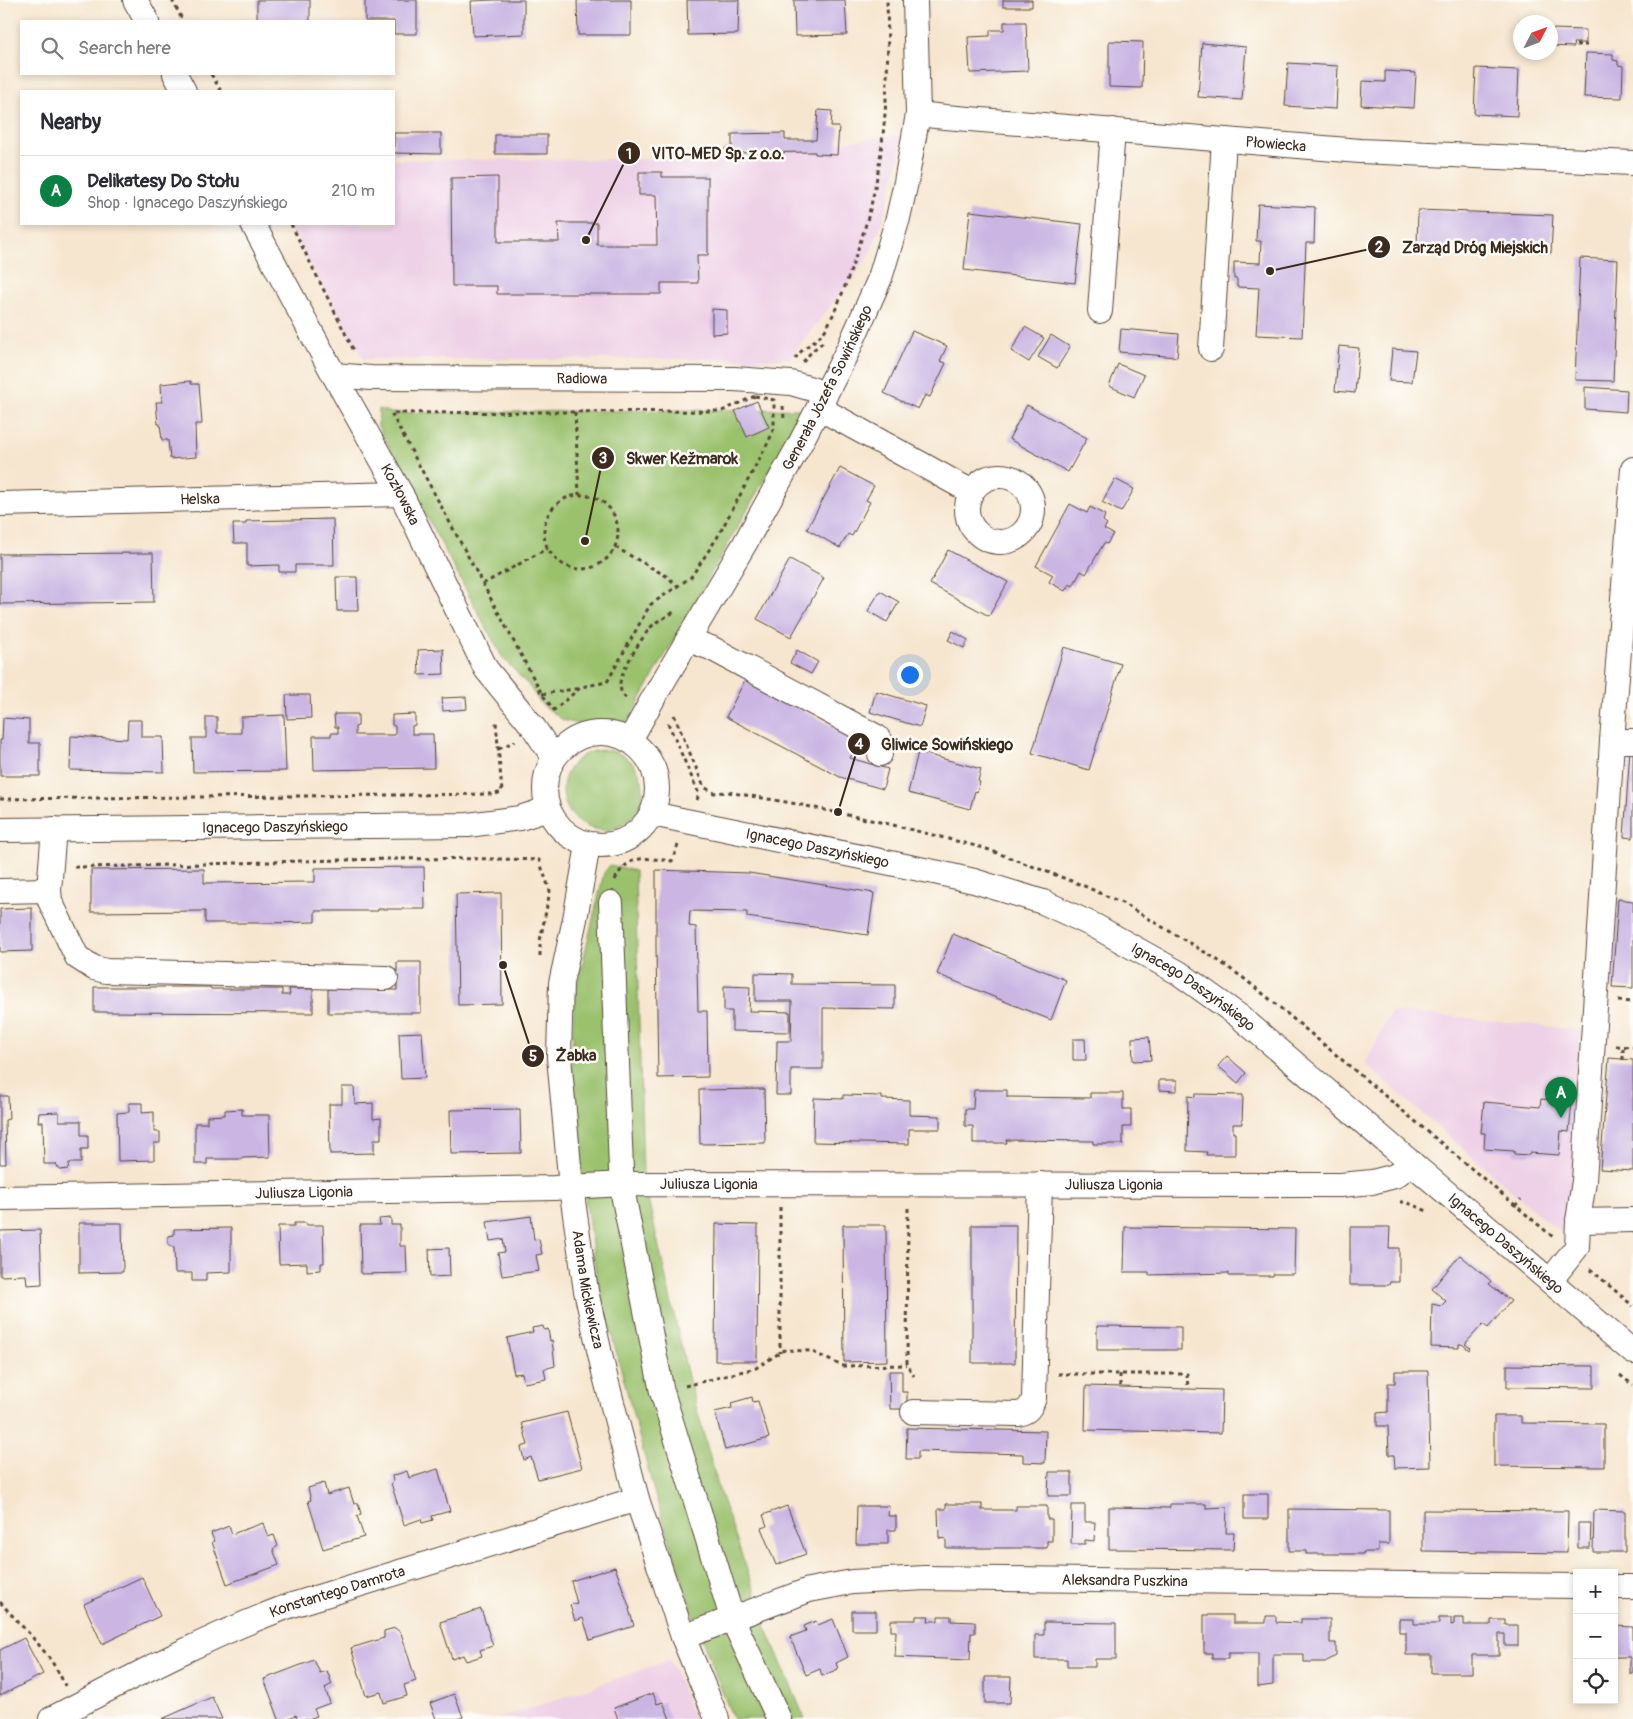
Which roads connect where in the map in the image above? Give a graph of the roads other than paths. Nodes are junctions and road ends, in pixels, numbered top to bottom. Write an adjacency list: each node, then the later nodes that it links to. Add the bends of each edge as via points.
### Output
1 (135, 0): 3 (street)
2 (915, 0): 6 (street, Generała Józefa Sowińskiego)
3 (146, 20)
4 (176, 75): 5 (street)
5 (183, 90)
6 (918, 114): 7 (street, Płowiecka); 14 (street, Generała Józefa Sowińskiego, via 906,182 886,259 867,308)
7 (1112, 130): 8 (street, Płowiecka); 11 (street)
8 (1224, 140): 9 (street, Płowiecka, via 1360,151); 12 (street)
9 (1633, 163)
10 (254, 225): 13 (street, Kozłowska)
11 (1100, 310)
12 (1211, 349)
13 (334, 375): 14 (street, Radiowa, via 371,378 734,379 792,373); 17 (street, Kozłowska)
14 (822, 402): 16 (street, Radiowa); 19 (street, Generała Józefa Sowińskiego)
15 (1633, 469): 20 (street)
16 (972, 492)
17 (401, 494): 18 (street, Helska); 24 (street, Kozłowska, via 486,669)
18 (0, 504)
19 (688, 640): 21 (street, Generała Józefa Sowińskiego); 23 (street, via 711,648 877,737 882,743)
20 (1624, 714): 22 (street)
21 (630, 740): 24 (street, via 600,733 582,736 566,744); 26 (street, via 646,754 654,768 658,783)
22 (1622, 741): 40 (street)
23 (880, 754)
24 (554, 758): 25 (street, via 547,774)
25 (548, 810): 27 (street, Ignacego Daszyńskiego, via 468,826); 29 (street, via 571,837)
26 (652, 814): 29 (street, via 641,830 626,841 607,846); 34 (street, Ignacego Daszyńskiego, via 974,881 1043,902 1095,926 1178,974 1239,1016)
27 (54, 829): 28 (street, Ignacego Daszyńskiego); 30 (street)
28 (0, 830)
29 (588, 845): 37 (street, Adama Mickiewicza, via 561,983 559,1056)
30 (51, 878): 31 (street); 33 (street, via 50,901 77,957 106,972)
31 (0, 891)
32 (611, 903): 35 (street)
33 (386, 978)
34 (1412, 1163): 36 (street, Juliusza Ligonia, via 1395,1176 1372,1182 1341,1184); 41 (street, Ignacego Daszyńskiego)
35 (622, 1184): 36 (street, Juliusza Ligonia); 37 (street, Juliusza Ligonia); 48 (street, via 662,1392)
36 (1040, 1184): 43 (street, via 1035,1374 1031,1406 1018,1414)
37 (571, 1187): 38 (street, Juliusza Ligonia); 44 (street, Adama Mickiewicza, via 586,1291)
38 (0, 1198)
39 (1633, 1220): 40 (street)
40 (1578, 1221): 41 (street, via 1577,1247)
41 (1550, 1281): 42 (street, Ignacego Daszyńskiego)
42 (1633, 1352)
43 (913, 1412)
44 (637, 1499): 49 (street, Adama Mickiewicza); 50 (street, Konstantego Damrota, via 251,1620)
45 (1573, 1586): 48 (street, Aleksandra Puszkina, via 925,1578 852,1582 809,1590)
46 (1618, 1587): 47 (street)
47 (1633, 1587)
48 (733, 1618): 49 (street, Aleksandra Puszkina); 52 (street)
49 (683, 1637): 51 (street, Adama Mickiewicza)
50 (51, 1719)
51 (717, 1719)
52 (779, 1719)

